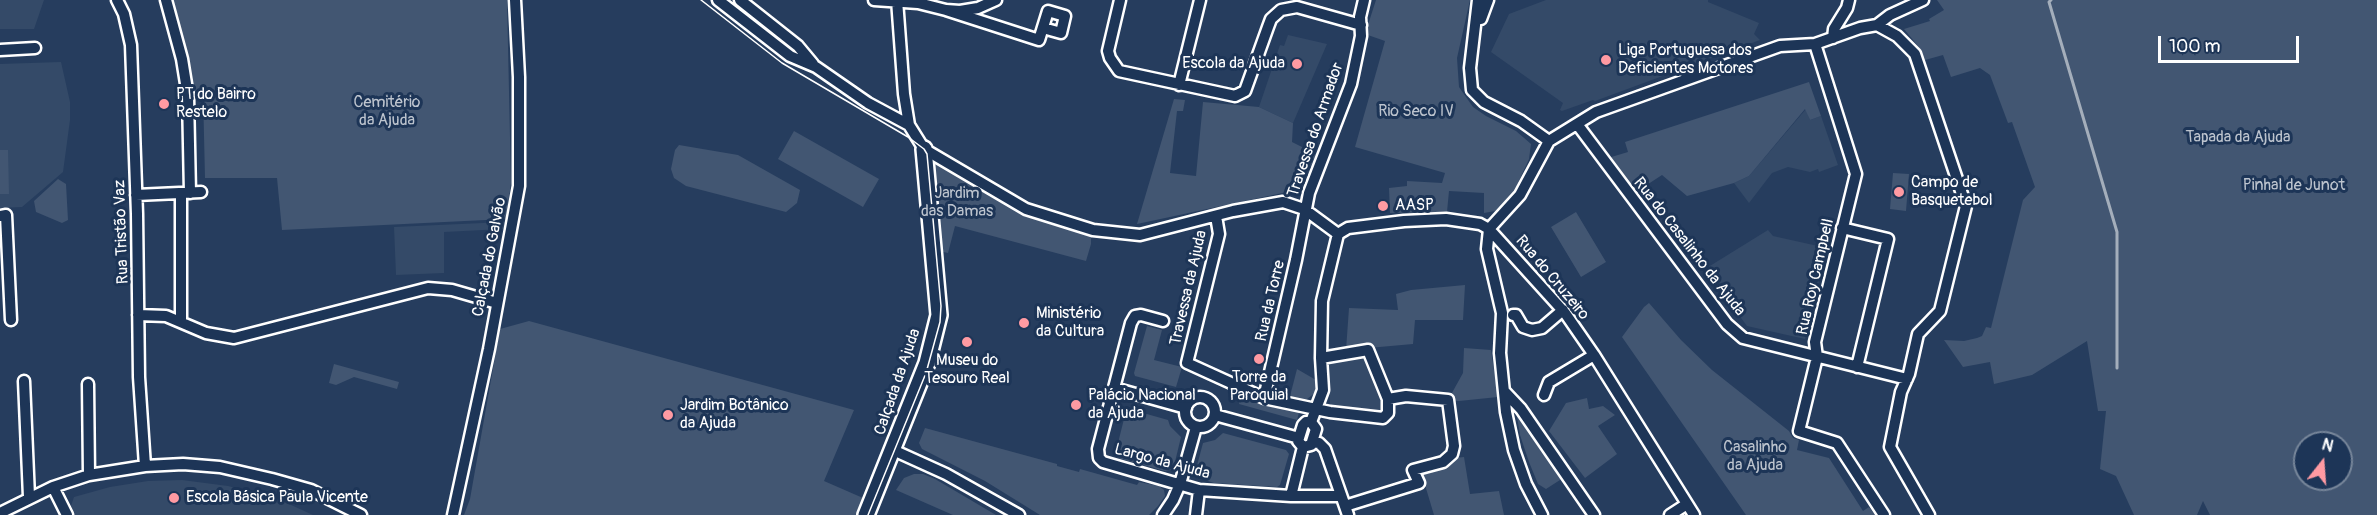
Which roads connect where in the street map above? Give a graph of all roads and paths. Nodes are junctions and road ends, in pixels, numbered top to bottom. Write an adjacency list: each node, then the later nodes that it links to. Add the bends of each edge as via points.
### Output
1 (117, 0): 33 (street, Rua Tristão Vaz, via 131,45)
2 (166, 0): 32 (street, via 188,96)
3 (515, 0): 40 (street, Calçada do Galvão, via 519,178)
4 (718, 0): 26 (street, via 790,56)
5 (740, 0): 26 (street, via 798,46)
6 (876, 0): 15 (street)
7 (996, 0): 17 (street, via 978,8)
8 (1120, 0): 27 (street, via 1108,46 1114,65 1128,74)
9 (1200, 0): 27 (street)
10 (1364, 0): 18 (street, Travessa do Armador)
11 (1478, 0): 21 (street)
12 (1488, 0): 21 (street)
13 (1849, 0): 22 (street)
14 (1923, 0): 19 (street)
15 (897, 1): 16 (street); 29 (street)
16 (918, 1): 17 (street)
17 (946, 10): 20 (street, via 1039,40)
18 (1361, 25): 27 (street, via 1297,7 1285,9 1271,19 1242,94); 34 (street, Travessa do Armador, via 1347,96)
19 (1877, 25): 22 (street); 51 (street, via 1897,36 1915,54 1966,207 1940,311 1918,334)
20 (1043, 28)
21 (1475, 33): 30 (street, via 1470,68 1472,90 1484,102)
22 (1833, 38): 23 (street)
23 (1815, 44): 28 (street, via 1780,46 1747,57 1596,112); 37 (street, Rua Roy Campbell, via 1856,174)
24 (35, 48): 25 (street)
25 (0, 50)
26 (816, 67): 29 (street, via 868,103)
27 (1179, 85)
28 (1576, 124): 30 (street); 48 (street, Rua do Casalinho da Ajuda, via 1727,324 1743,338)
29 (909, 125): 31 (street)
30 (1549, 141): 38 (street, via 1520,195)
31 (924, 149): 36 (street, via 1026,209 1093,230 1140,236); 64 (street, Calçada da Ajuda, via 939,315 928,358)
32 (191, 193): 33 (street); 45 (street)
33 (136, 195): 42 (street, Rua Tristão Vaz)
34 (1304, 209): 36 (street, via 1277,202); 39 (street); 57 (street, Rua da Torre)
35 (0, 216): 44 (street, via 6,215)
36 (1216, 216): 57 (street, Travessa da Ajuda, via 1219,234 1187,363)
37 (1842, 228): 48 (street, Rua Roy Campbell, via 1815,342); 50 (street, via 1888,239)
38 (1490, 229): 39 (street, via 1446,219 1404,220 1348,228); 41 (street, Rua do Cruzeiro); 55 (street, via 1487,249 1502,313 1500,353)
39 (1338, 234): 49 (street, via 1322,301)
40 (497, 303): 45 (street, via 452,290 428,288 234,338 206,333); 78 (street, Calçada do Galvão)
41 (1563, 310): 43 (street, via 1542,328 1532,330 1522,327); 47 (street, Rua do Cruzeiro)
42 (138, 315): 45 (street); 65 (street, Rua Tristão Vaz)
43 (1513, 315)
44 (11, 320)
45 (181, 320)
46 (1163, 321): 54 (street, Largo da Ajuda, via 1135,316)
47 (1594, 355): 56 (street, via 1549,382); 72 (street, Rua do Cruzeiro)
48 (1817, 357): 50 (street, Rua do Casalinho da Ajuda); 87 (street, Rua Roy Campbell, via 1799,431 1837,443)
49 (1321, 358): 58 (street, via 1368,350); 60 (street, via 1323,390)
50 (1857, 367): 51 (street, Rua do Casalinho da Ajuda)
51 (1907, 379): 75 (street, via 1890,447)
52 (24, 381): 71 (street)
53 (88, 384): 66 (street)
54 (1114, 388): 59 (street); 67 (street, Largo da Ajuda, via 1099,458)
55 (1504, 391): 83 (street, via 1514,450); 84 (street, via 1521,409)
56 (1544, 395)
57 (1263, 398): 60 (street, Travessa da Ajuda)
58 (1388, 399): 60 (street, Travessa da Ajuda, via 1388,412 1383,418); 73 (street, Largo da Ajuda, via 1406,396 1448,400 1452,454 1443,462 1413,470 1419,483)
59 (1186, 408): 61 (street, via 1192,400 1201,398 1210,402); 62 (street, via 1188,422)
60 (1317, 410): 63 (street, via 1311,422 1304,423)
61 (1215, 416): 62 (street, via 1208,425); 63 (street)
62 (1196, 427): 67 (street)
63 (1305, 442): 70 (street); 73 (street, via 1325,449)
64 (893, 450): 79 (street, Calçada da Ajuda); 80 (street)
65 (145, 466): 66 (street); 77 (street, via 200,465 250,473 311,490)
66 (89, 476): 68 (street)
67 (1180, 484): 69 (street, Largo da Ajuda); 81 (street)
68 (53, 487): 71 (street); 76 (street)
69 (1199, 490): 70 (street, Largo da Ajuda); 82 (street)
70 (1291, 496): 73 (street, Largo da Ajuda)
71 (29, 497): 74 (street)
72 (1687, 504): 85 (street); 86 (street, Rua do Cruzeiro)
73 (1345, 505)
74 (0, 513)
75 (1925, 514)
76 (67, 515)
77 (361, 515)
78 (453, 515)
79 (866, 515)
80 (1019, 515)
81 (1163, 515)
82 (1196, 515)
83 (1542, 515)
84 (1594, 515)
85 (1670, 515)
86 (1694, 515)
87 (1884, 515)

